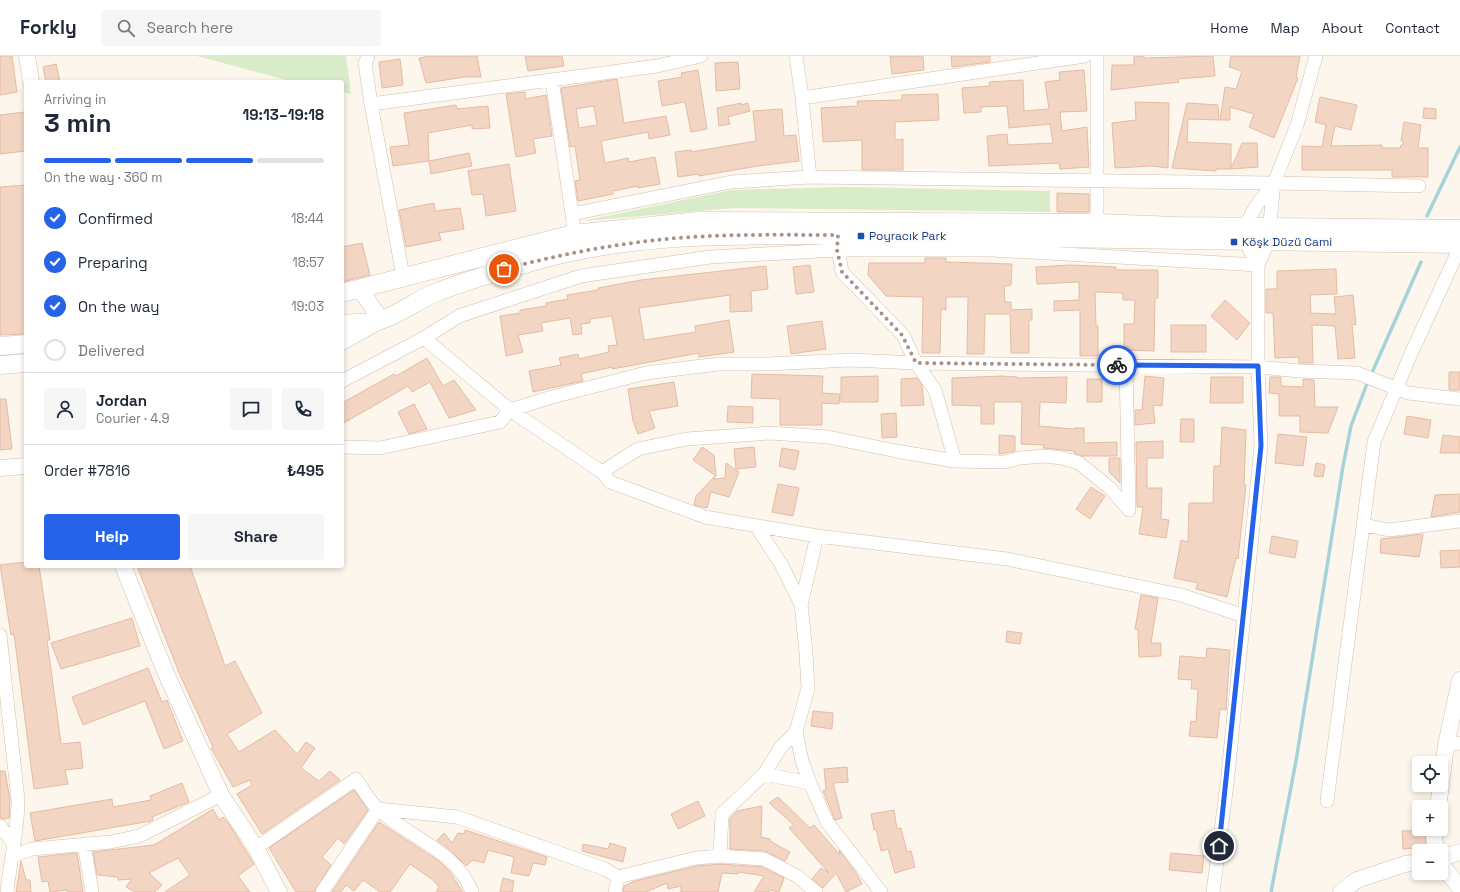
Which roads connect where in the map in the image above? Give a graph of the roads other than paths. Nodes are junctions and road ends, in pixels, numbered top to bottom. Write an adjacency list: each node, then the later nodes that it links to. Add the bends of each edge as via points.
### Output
1 (27, 56): 9 (street)
2 (368, 56): 12 (street, via 365,63)
3 (701, 56): 8 (street)
4 (796, 56): 11 (street)
5 (1084, 56): 11 (street)
6 (1097, 56): 14 (street)
7 (1316, 56): 15 (street, via 1297,125)
8 (656, 61): 10 (street)
9 (32, 80)
10 (552, 80): 12 (street); 17 (street)
11 (802, 98): 13 (street)
12 (371, 104): 28 (street)
13 (810, 177): 14 (street); 17 (street, via 730,182)
14 (1098, 180): 15 (street); 18 (street)
15 (1274, 183): 16 (street); 21 (street, via 1255,207); 22 (street)
16 (1419, 186)
17 (572, 214): 20 (street)
18 (1097, 223): 21 (main road, via 1177,226); 23 (main road)
19 (1460, 229): 22 (main road)
20 (573, 234): 23 (main road, via 699,222); 26 (street); 28 (main road)
21 (1247, 234): 22 (main road); 23 (main road); 27 (street)
22 (1269, 234): 24 (main road); 27 (street)
23 (837, 236): 26 (main road, via 691,237); 27 (street, via 992,250); 33 (street, via 581,276 458,316); 38 (street, via 842,272 902,335)
24 (1460, 244)
25 (1460, 247): 43 (street)
26 (577, 252): 31 (main road, via 477,277 434,293)
27 (1258, 265): 41 (street)
28 (403, 276): 29 (main road)
29 (360, 289): 30 (main road); 31 (street)
30 (344, 293)
31 (381, 320): 32 (main road); 34 (street)
32 (344, 324)
33 (424, 338): 42 (street); 45 (street)
34 (344, 341)
35 (24, 344): 36 (main road)
36 (0, 346)
37 (24, 363): 39 (main road)
38 (916, 363): 40 (street); 45 (street, via 851,360 718,364 646,373); 47 (street, via 935,390)
39 (0, 365)
40 (1126, 365): 41 (street); 47 (street, via 1129,510 1104,483 1079,463 1062,458 1044,456 1005,462)
41 (1258, 366): 43 (street, via 1300,371 1357,373); 57 (street, via 1261,446)
42 (344, 380)
43 (1396, 389): 44 (street); 52 (street, via 1374,442)
44 (1460, 400)
45 (510, 410): 46 (street, via 500,422 380,448); 50 (street)
46 (344, 447)
47 (955, 461): 50 (street, via 896,452 828,437 770,433 686,439 638,449)
48 (24, 466): 49 (street)
49 (0, 468)
50 (602, 472): 53 (street, via 610,482 705,517)
51 (1460, 521): 52 (street, via 1389,530)
52 (1364, 525): 66 (street)
53 (756, 526): 54 (street); 56 (street, via 781,564)
54 (817, 536): 56 (street); 57 (street, via 1007,559 1181,595)
55 (124, 568): 65 (street, via 164,669)
56 (801, 605): 60 (street, via 808,688)
57 (1244, 616): 87 (street)
58 (0, 635): 71 (street, via 18,800 18,825)
59 (1460, 680): 61 (street)
60 (796, 732): 63 (street, via 781,747); 64 (street)
61 (1453, 744): 62 (street)
62 (1448, 761)
63 (764, 774): 64 (street); 73 (street, via 722,814)
64 (810, 783): 86 (street, via 827,822)
65 (221, 795): 69 (street, via 139,836); 70 (street)
66 (1327, 802)
67 (378, 809): 70 (street, via 356,779); 77 (street, via 457,818 605,869); 82 (street); 83 (street, via 430,845 456,867)
68 (0, 826): 71 (street)
69 (84, 844): 71 (street); 80 (street)
70 (256, 848): 81 (street)
71 (12, 849): 79 (street)
72 (1460, 852): 74 (street)
73 (720, 856): 77 (street, via 696,858); 85 (street, via 764,858 797,876)
74 (1448, 856)
75 (1412, 863): 88 (street, via 1357,880)
76 (1448, 873): 78 (street)
77 (618, 878): 84 (street)
78 (1460, 888)
79 (7, 892)
80 (92, 892)
81 (279, 892)
82 (322, 892)
83 (472, 892)
84 (615, 892)
85 (816, 892)
86 (881, 892)
87 (1213, 892)
88 (1342, 892)

